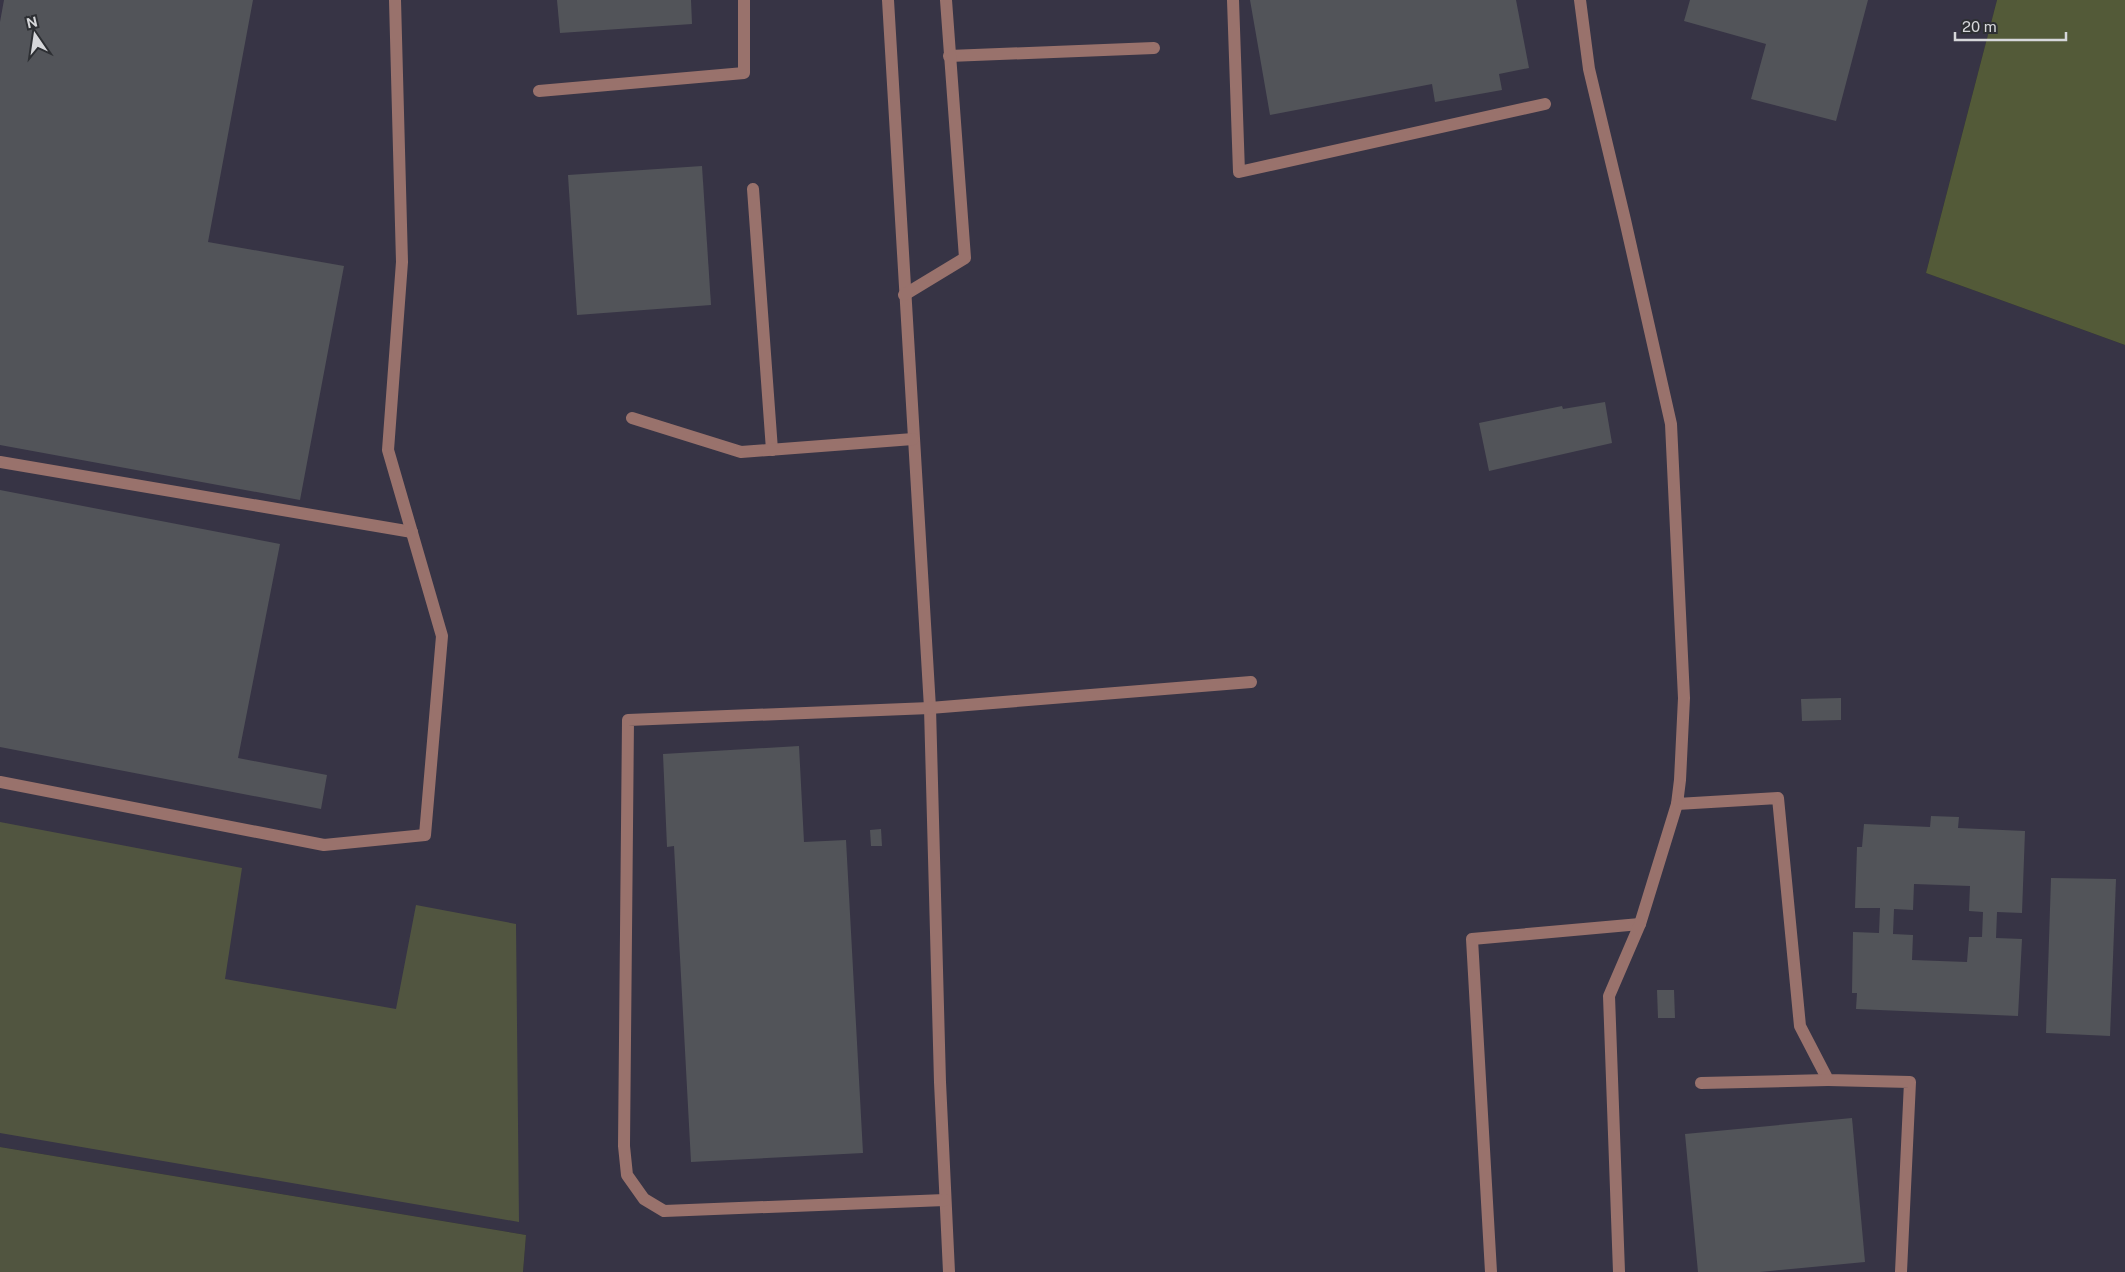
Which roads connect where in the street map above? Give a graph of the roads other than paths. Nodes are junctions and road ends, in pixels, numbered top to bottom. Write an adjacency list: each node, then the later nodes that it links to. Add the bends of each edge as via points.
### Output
1 (395, 0): 17 (street, via 402,262 388,450)
2 (744, 0): 9 (street, via 744,73)
3 (888, 0): 12 (street)
4 (946, 0): 8 (street)
5 (1233, 0): 10 (street, via 1239,172)
6 (1580, 0): 21 (street, via 1589,69 1671,424 1684,698)
7 (1154, 48): 8 (street)
8 (949, 56): 12 (street, via 965,258)
9 (538, 91)
10 (1544, 104)
11 (753, 189): 15 (street)
12 (904, 295): 14 (street)
13 (632, 418): 15 (street, via 742,452)
14 (914, 439): 15 (street); 19 (street)
15 (772, 450)
16 (0, 462): 17 (street)
17 (412, 532): 20 (street, via 442,636 425,834 324,845)
18 (1250, 682): 19 (street)
19 (930, 708): 25 (street); 25 (street, via 628,720 624,1146 627,1175 644,1199 664,1211)
20 (0, 782)
21 (1677, 804): 22 (street); 23 (street, via 1778,798 1800,1026)
22 (1640, 924): 27 (street, via 1472,939); 28 (street, via 1609,996)
23 (1828, 1080): 24 (street); 29 (street, via 1910,1082)
24 (1700, 1083)
25 (945, 1200): 26 (street)
26 (949, 1272)
27 (1491, 1272)
28 (1619, 1272)
29 (1902, 1272)

